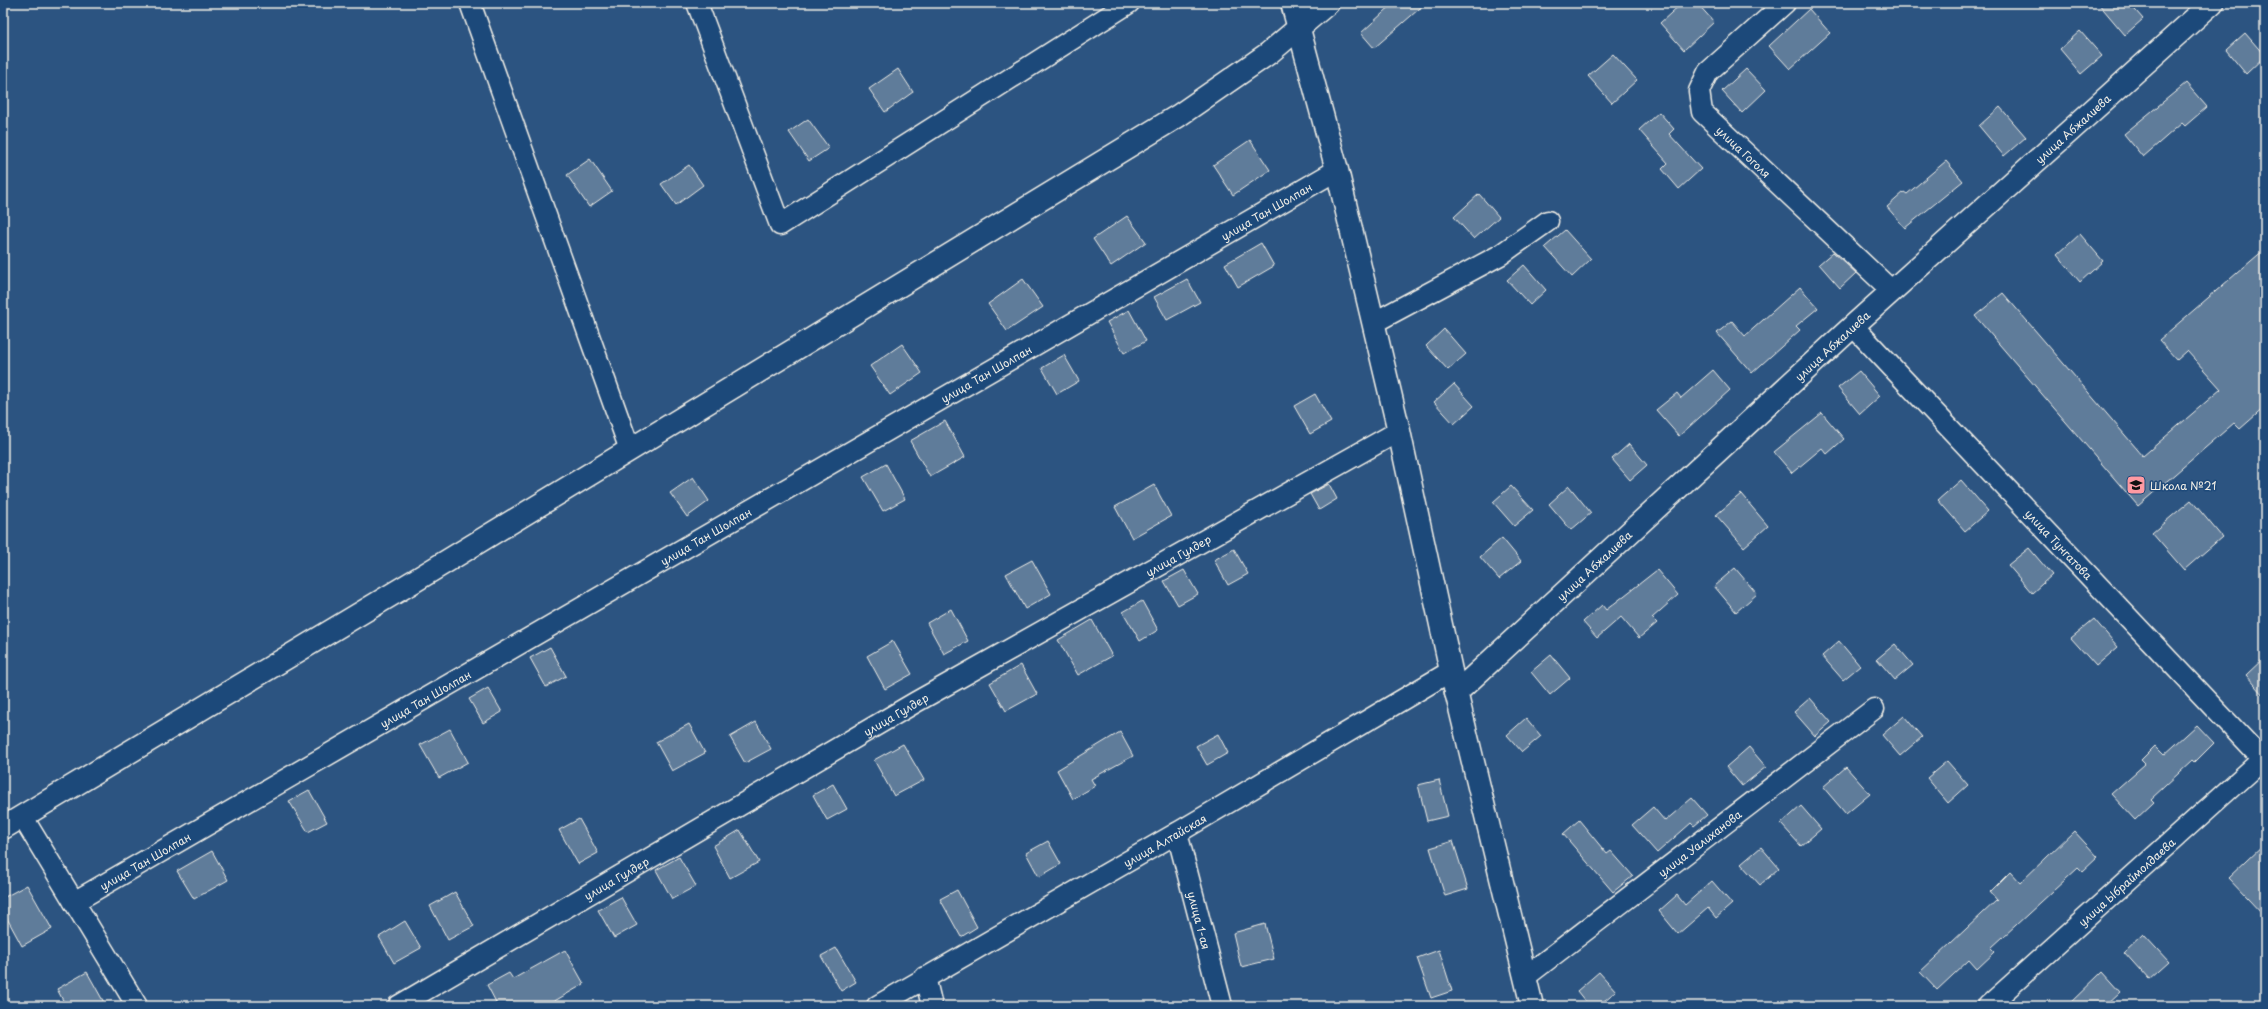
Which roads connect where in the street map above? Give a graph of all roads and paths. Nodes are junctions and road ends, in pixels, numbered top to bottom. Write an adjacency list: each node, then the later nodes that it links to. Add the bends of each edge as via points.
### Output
1 (697, 3): 2 (street, via 780,225)
2 (1129, 3)
3 (1292, 3): 8 (street)
4 (1328, 3): 8 (street)
5 (1785, 3): 11 (street, улица Гоголя, via 1708,72 1699,91 1702,112)
6 (2212, 3): 11 (street, улица Абжалиева)
7 (477, 6): 15 (street)
8 (1300, 29): 9 (street); 15 (street, via 1178,116)
9 (1337, 170): 12 (street); 23 (street, улица Тан Шолпан)
10 (1548, 221): 12 (street, via 1500,255)
11 (1892, 291): 13 (street, улица Абжалиева)
12 (1374, 323): 14 (street)
13 (1853, 326): 17 (street, улица Абжалиева); 19 (street, улица Тунгатова)
14 (1399, 431): 16 (street); 27 (street, улица Гулдер, via 916,702)
15 (630, 450): 20 (street)
16 (1451, 671): 17 (street); 22 (street, улица Алтайская)
17 (1456, 693): 25 (street)
18 (1874, 710): 25 (street, улица Уалиханова)
19 (2264, 759): 32 (street, улица Ыбраймолдаева)
20 (22, 816): 21 (street); 23 (street)
21 (3, 828)
22 (1177, 834): 24 (street, улица Алтайская); 30 (street, улица 1-ая)
23 (74, 902): 26 (street)
24 (925, 977): 28 (street, улица Алтайская); 29 (street)
25 (1525, 977): 31 (street)
26 (138, 1006)
27 (398, 1006)
28 (878, 1006)
29 (932, 1006)
30 (1222, 1006)
31 (1532, 1006)
32 (1988, 1006)

